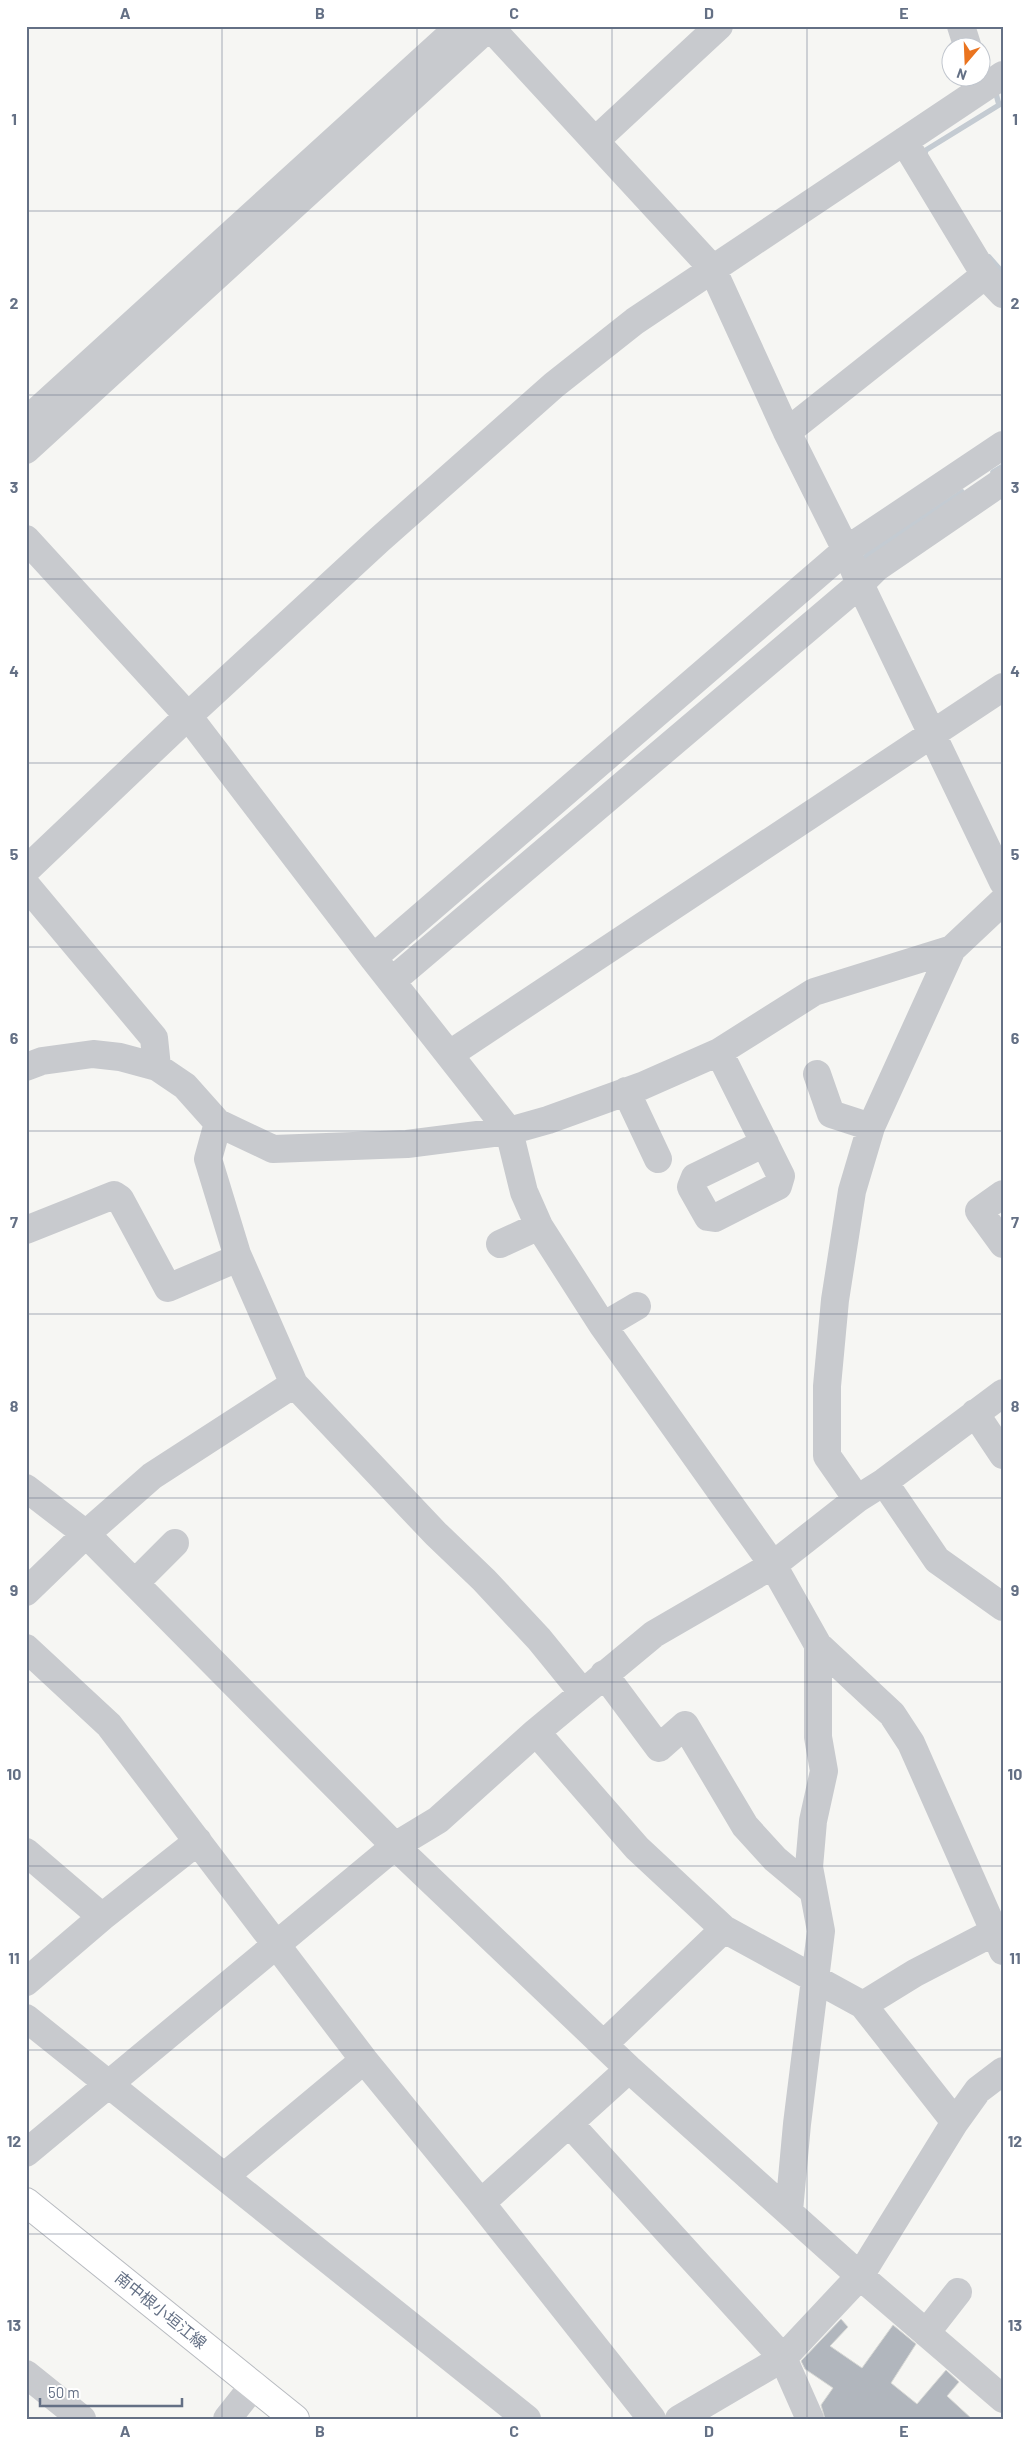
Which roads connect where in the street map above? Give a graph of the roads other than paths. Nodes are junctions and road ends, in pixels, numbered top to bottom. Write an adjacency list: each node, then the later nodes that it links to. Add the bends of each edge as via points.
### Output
1 (460, 26): 11 (street)
2 (489, 26): 7 (street); 14 (street)
3 (719, 26): 7 (street)
4 (961, 26): 5 (street)
5 (965, 38)
6 (978, 88): 8 (street)
7 (595, 141): 9 (street)
8 (904, 142): 9 (street); 10 (street)
9 (712, 268): 12 (street); 20 (street, via 635,321 554,385)
10 (994, 285): 12 (street)
11 (26, 421)
12 (787, 432): 17 (street)
13 (1003, 445): 17 (street)
14 (26, 450)
15 (1003, 481): 18 (street, via 876,568)
16 (26, 539): 20 (street)
17 (848, 554): 18 (street); 27 (street)
18 (860, 583): 21 (street); 28 (street)
19 (1003, 686): 21 (street)
20 (188, 716): 22 (street); 27 (street)
21 (932, 733): 23 (street); 30 (street)
22 (26, 870)
23 (1003, 882)
24 (26, 885): 32 (street, via 154,1038)
25 (1003, 901): 26 (street)
26 (952, 948): 29 (street, via 814,992); 36 (street)
27 (373, 958): 28 (street)
28 (392, 981): 30 (street)
29 (719, 1052): 34 (street); 38 (street)
30 (450, 1054): 37 (street)
31 (26, 1067): 32 (street, via 42,1061 93,1054 120,1057)
32 (156, 1067): 35 (street, via 185,1086)
33 (817, 1074): 36 (street, via 831,1114)
34 (626, 1091): 37 (street); 39 (street)
35 (218, 1123): 37 (street, via 273,1149 407,1144); 45 (street, via 208,1158)
36 (871, 1127): 54 (street, via 852,1192 835,1300 828,1386 827,1456)
37 (510, 1131): 41 (street, via 524,1192)
38 (764, 1143)
39 (658, 1159)
40 (1003, 1194): 44 (street, via 979,1212)
41 (539, 1226): 43 (street); 47 (street)
42 (26, 1230): 45 (street, via 114,1195 120,1198 168,1288)
43 (500, 1244)
44 (1003, 1244)
45 (238, 1258): 48 (street)
46 (637, 1306): 47 (street)
47 (604, 1326): 57 (street)
48 (294, 1384): 55 (street, via 152,1476); 64 (street, via 539,1638)
49 (1003, 1393): 50 (street)
50 (975, 1413): 51 (street); 52 (street)
51 (1003, 1455)
52 (884, 1482): 54 (street); 60 (street, via 937,1560)
53 (26, 1488): 55 (street)
54 (857, 1499): 57 (street)
55 (86, 1534): 58 (street); 59 (street)
56 (175, 1543): 58 (street)
57 (773, 1565): 61 (street); 63 (street, via 654,1634)
58 (135, 1583): 67 (street)
59 (26, 1592)
60 (1003, 1607)
61 (818, 1645): 69 (street, via 818,1737 824,1771 813,1821 809,1867); 73 (street, via 892,1714 911,1743)
62 (26, 1648): 66 (street, via 109,1725)
63 (604, 1674): 64 (street); 69 (street, via 659,1748 685,1725 745,1826 775,1859)
64 (583, 1693): 65 (street)
65 (536, 1732): 67 (street, via 438,1820); 71 (street, via 636,1848)
66 (198, 1841): 70 (street); 72 (street)
67 (395, 1846): 72 (street); 78 (street)
68 (26, 1852): 70 (street)
69 (812, 1890): 74 (street, via 821,1931)
70 (102, 1917): 75 (street)
71 (724, 1928): 74 (street); 78 (street)
72 (277, 1945): 79 (street); 82 (street)
73 (1000, 1945): 76 (street, via 915,1973)
74 (816, 1979): 76 (street); 89 (street)
75 (26, 1982)
76 (863, 2005): 83 (street)
77 (26, 2018): 82 (street)
78 (604, 2044): 80 (street)
79 (364, 2060): 86 (street); 88 (street)
80 (629, 2068): 84 (street); 89 (street)
81 (1003, 2071): 83 (street, via 978,2090)
82 (109, 2084): 85 (street); 86 (street)
83 (955, 2122): 90 (street)
84 (569, 2123): 88 (street); 93 (street)
85 (26, 2153)
86 (225, 2176): 100 (street)
87 (26, 2202): 95 (main road, 南中根小垣江線)
88 (481, 2203): 101 (street)
89 (789, 2211): 90 (street)
90 (860, 2276): 92 (street); 93 (street)
91 (958, 2292): 92 (street)
92 (926, 2333): 96 (street)
93 (783, 2358): 102 (street); 103 (street)
94 (26, 2374): 97 (street)
95 (254, 2385): 98 (street); 99 (main road, 南中根小垣江線)
96 (1003, 2399)
97 (82, 2419)
98 (227, 2419)
99 (295, 2419)
100 (527, 2419)
101 (652, 2419)
102 (679, 2419)
103 (810, 2419)

